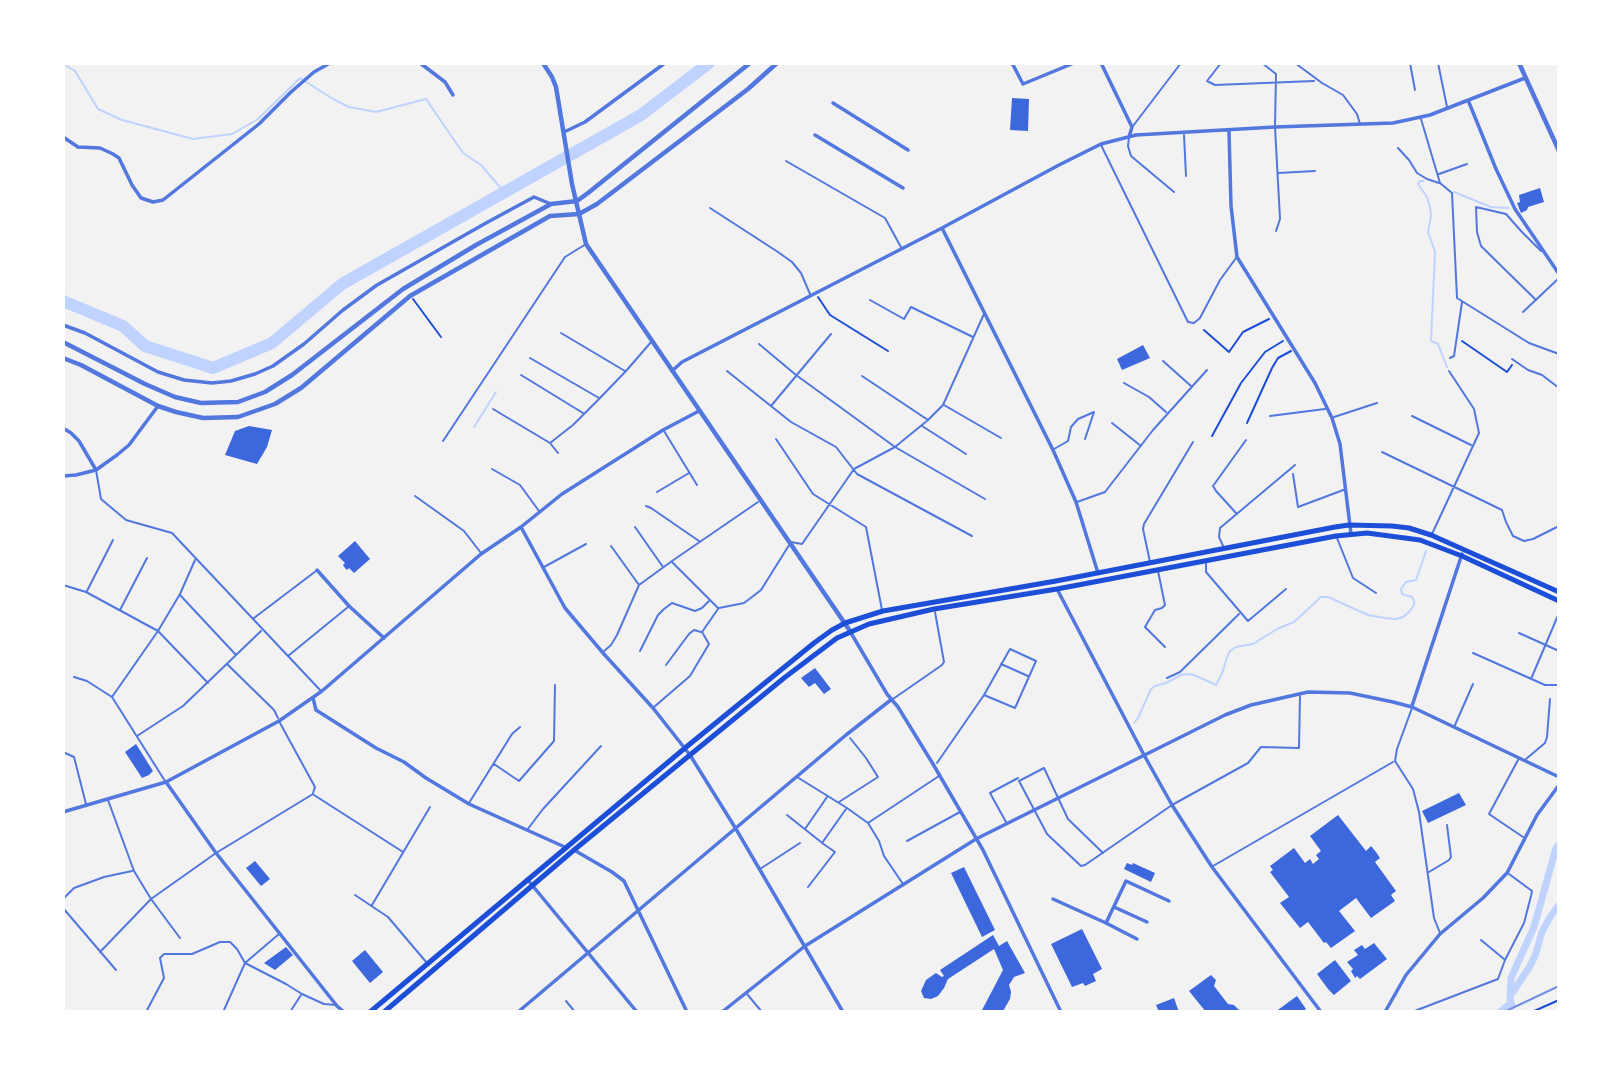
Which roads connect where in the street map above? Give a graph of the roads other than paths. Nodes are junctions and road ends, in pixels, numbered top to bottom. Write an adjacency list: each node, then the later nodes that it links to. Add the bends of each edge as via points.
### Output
1 (330, 63): 33 (street, via 163,200 141,198 113,154 78,147)
2 (420, 63): 21 (street, via 445,82)
3 (543, 63): 31 (street, via 556,87)
4 (665, 63): 31 (street)
5 (750, 63): 48 (street)
6 (776, 63): 51 (street, via 737,98)
7 (1012, 63): 8 (street, via 1023,84)
8 (1074, 63)
9 (1101, 63): 27 (street)
10 (1181, 63): 27 (lane)
11 (1221, 63): 19 (lane, via 1207,81 1214,85)
12 (1262, 63): 19 (lane, via 1276,74)
13 (1295, 63): 26 (lane, via 1343,95)
14 (1410, 63): 20 (lane)
15 (1438, 63): 24 (lane)
16 (1519, 63): 17 (street)
17 (1525, 78): 22 (street); 38 (street)
18 (1314, 81): 19 (lane)
19 (1275, 82): 28 (lane)
20 (1415, 90)
21 (453, 95)
22 (1468, 99): 24 (street); 56 (street, via 1515,209)
23 (833, 103): 37 (street)
24 (1447, 108): 25 (street)
25 (1420, 118): 26 (street); 43 (lane)
26 (1360, 125): 28 (street)
27 (1132, 127): 34 (street)
28 (1275, 127): 29 (street); 42 (lane)
29 (1229, 130): 30 (street); 57 (street)
30 (1184, 132): 34 (street); 44 (lane)
31 (565, 134): 48 (street)
32 (815, 135): 46 (street)
33 (63, 136)
34 (1129, 137): 35 (street); 47 (lane, via 1131,156)
35 (1101, 144): 52 (street); 57 (lane, via 1188,322 1200,318)
36 (1398, 148): 45 (lane, via 1417,173)
37 (908, 150)
38 (1559, 150)
39 (786, 161): 55 (lane, via 885,218)
40 (1468, 164): 43 (lane)
41 (1315, 171): 42 (lane)
42 (1278, 173): 53 (lane, via 1280,219)
43 (1438, 174): 45 (lane)
44 (1186, 176)
45 (1440, 183): 62 (lane, via 1452,193 1457,298)
46 (903, 188)
47 (1174, 192)
48 (577, 201): 49 (street); 51 (street)
49 (551, 204): 65 (street, via 534,197 485,223 377,285 273,366 231,381 184,380 158,372); 70 (street, via 402,289 292,375 265,393 238,402 201,403 174,397)
50 (710, 208): 59 (lane, via 792,262)
51 (579, 214): 54 (street); 92 (street, via 550,216 410,296 301,388 275,404 223,418 203,418)
52 (942, 228): 55 (street); 64 (street)
53 (1276, 231)
54 (586, 244): 69 (street); 111 (lane, via 565,257)
55 (902, 248): 59 (street)
56 (1544, 254): 58 (street); 61 (lane, via 1506,214 1476,207 1481,246)
57 (1237, 257): 95 (street)
58 (1559, 276): 61 (lane)
59 (813, 294): 80 (street)
60 (870, 300): 68 (lane, via 904,319 911,307)
61 (1536, 300): 63 (lane)
62 (1462, 301): 72 (lane, via 1529,342); 75 (lane, via 1454,356)
63 (1524, 312)
64 (984, 313): 68 (lane); 117 (street)
65 (63, 325)
66 (561, 333): 79 (lane)
67 (831, 334): 84 (lane)
68 (974, 337): 91 (lane)
69 (652, 340): 79 (lane); 80 (street)
70 (63, 342)
71 (759, 344): 84 (lane)
72 (1559, 354)
73 (63, 358): 92 (street)
74 (530, 358): 89 (lane)
75 (1450, 358)
76 (1513, 360): 88 (lane)
77 (1163, 361): 87 (lane)
78 (1208, 370): 87 (lane)
79 (626, 371): 89 (lane)
80 (672, 371): 96 (street)
81 (727, 371): 93 (lane)
82 (1449, 371): 114 (lane, via 1474,409 1479,433)
83 (521, 375): 97 (lane)
84 (796, 375): 93 (lane); 116 (lane)
85 (862, 376): 102 (lane)
86 (1124, 383): 98 (lane)
87 (1192, 387): 98 (lane)
88 (1559, 388)
89 (599, 399): 97 (lane)
90 (1377, 403): 101 (lane)
91 (943, 404): 102 (lane); 107 (lane)
92 (158, 406): 124 (street, via 129,445)
93 (770, 407): 123 (lane, via 836,447)
94 (493, 409): 113 (lane)
95 (1327, 409): 99 (lane); 101 (street)
96 (699, 411): 106 (street); 134 (street)
97 (584, 414): 113 (lane)
98 (1168, 414): 115 (lane)
99 (1270, 416)
100 (1412, 416): 114 (lane)
101 (1332, 418): 130 (street)
102 (928, 420): 104 (lane)
103 (1112, 423): 115 (lane)
104 (921, 426): 116 (lane); 120 (lane)
105 (63, 428): 124 (street, via 79,441)
106 (663, 430): 125 (lane); 138 (street)
107 (1001, 438)
108 (776, 439): 136 (lane, via 813,494)
109 (1085, 439): 117 (lane, via 1094,412 1078,419 1071,426 1068,442)
110 (1246, 440): 139 (lane, via 1213,486)
111 (443, 441)
112 (1193, 442): 162 (lane, via 1144,524)
113 (550, 443): 118 (lane)
114 (1472, 445): 129 (lane)
115 (1142, 446): 135 (lane, via 1105,492)
116 (895, 447): 123 (lane); 133 (lane)
117 (1053, 450): 135 (street)
118 (558, 453)
119 (1382, 453): 129 (lane)
120 (966, 454)
121 (1295, 465): 139 (lane)
122 (492, 469): 138 (lane, via 520,485)
123 (853, 469): 136 (lane); 147 (lane)
124 (96, 470): 127 (street); 159 (lane, via 101,499 126,520 172,533)
125 (690, 473): 128 (lane); 131 (lane)
126 (1293, 474): 130 (lane, via 1298,507)
127 (63, 476)
128 (697, 485)
129 (1453, 486): 141 (lane, via 1502,510 1513,536 1524,541); 146 (lane)
130 (1346, 488): 140 (street)
131 (657, 492)
132 (415, 496): 156 (lane, via 464,531)
133 (985, 499)
134 (761, 500): 150 (lane); 151 (street)
135 (1076, 502): 167 (street)
136 (830, 504): 151 (lane, via 802,544); 184 (lane, via 866,527)
137 (646, 506): 150 (lane)
138 (539, 512): 142 (street)
139 (1237, 513): 154 (lane, via 1220,528)
140 (1349, 525): 144 (main road); 145 (street); 146 (main road, via 1409,528)
141 (1559, 526)
142 (521, 527): 156 (street); 163 (street)
143 (635, 527): 164 (lane)
144 (1335, 527): 148 (lane); 154 (main road)
145 (1351, 534): 148 (main road); 157 (main road, via 1420,540)
146 (1431, 535): 155 (main road)
147 (972, 536)
148 (1336, 536): 161 (main road); 176 (lane, via 1353,578)
149 (113, 540): 174 (lane)
150 (700, 542): 160 (lane)
151 (791, 542): 181 (lane, via 761,590 744,603); 188 (street)
152 (586, 544): 163 (lane)
153 (611, 546): 171 (lane)
154 (1224, 548): 162 (main road)
155 (1465, 549): 157 (street); 175 (main road)
156 (481, 554): 194 (street)
157 (1462, 556): 179 (main road); 221 (street)
158 (146, 558): 182 (lane)
159 (196, 559): 177 (lane); 187 (lane)
160 (671, 561): 164 (lane); 178 (lane)
161 (1206, 561): 166 (main road); 185 (lane, via 1206,572)
162 (1150, 563): 167 (main road)
163 (543, 567): 199 (street, via 565,608)
164 (663, 568): 171 (lane)
165 (317, 570): 180 (street); 187 (lane)
166 (1158, 570): 169 (main road); 196 (lane, via 1165,605 1155,610 1145,627)
167 (1098, 573): 168 (main road); 169 (street)
168 (1056, 581): 172 (street); 184 (main road)
169 (1100, 581): 172 (main road)
170 (63, 584): 174 (lane)
171 (639, 586): 199 (lane, via 617,635)
172 (1058, 589): 183 (main road); 232 (street)
173 (1286, 589): 185 (lane, via 1248,621)
174 (86, 592): 182 (lane)
175 (1559, 592)
176 (1376, 593)
177 (180, 594): 190 (lane); 201 (lane)
178 (709, 601): 181 (lane); 197 (lane, via 695,611 672,603 658,615)
179 (1559, 601)
180 (349, 607): 194 (street); 202 (lane)
181 (719, 608): 192 (lane)
182 (120, 610): 190 (lane)
183 (934, 610): 191 (main road); 219 (lane, via 944,662)
184 (883, 611): 188 (main road)
185 (1241, 613): 208 (lane, via 1180,672)
186 (1559, 613): 195 (lane)
187 (252, 619): 189 (lane)
188 (845, 623): 191 (street); 229 (main road)
189 (263, 630): 201 (lane); 202 (lane)
190 (158, 631): 210 (lane); 217 (lane)
191 (850, 631): 219 (street); 231 (main road, via 822,648)
192 (702, 632): 205 (lane, via 689,634); 222 (lane, via 709,644 690,676)
193 (1519, 634): 195 (lane)
194 (384, 638): 214 (street)
195 (1546, 645): 198 (lane); 209 (lane)
196 (1165, 647)
197 (640, 651)
198 (1559, 651)
199 (603, 653): 222 (street)
200 (1473, 653): 209 (lane)
201 (236, 656): 203 (lane)
202 (288, 656): 214 (lane)
203 (227, 664): 210 (lane); 223 (lane, via 275,710)
204 (1001, 664): 206 (lane); 206 (lane, via 1010,649 1036,661); 216 (lane)
205 (666, 665)
206 (1029, 676): 216 (lane, via 1015,708)
207 (74, 677): 217 (lane)
208 (1167, 678)
209 (1531, 680): 213 (lane)
210 (208, 683): 226 (lane)
211 (1473, 684): 225 (lane)
212 (555, 685): 237 (lane, via 554,741 519,781)
213 (1559, 685)
214 (322, 691): 218 (street)
215 (1300, 693): 221 (street, via 1350,693); 232 (street, via 1225,715); 251 (lane, via 1299,748 1261,747 1248,762)
216 (984, 695): 236 (lane)
217 (112, 697): 226 (lane)
218 (313, 698): 223 (street); 249 (street, via 316,710)
219 (892, 699): 238 (street); 239 (street)
220 (1550, 699): 235 (lane, via 1545,743)
221 (1412, 706): 225 (street); 234 (lane)
222 (653, 708): 229 (street)
223 (279, 721): 242 (street); 244 (lane, via 314,787)
224 (520, 727): 237 (lane)
225 (1454, 727): 233 (street)
226 (137, 736): 242 (lane)
227 (850, 738): 248 (lane, via 878,777)
228 (601, 746): 263 (lane)
229 (685, 748): 231 (street); 269 (main road)
230 (63, 752): 250 (lane, via 74,757)
231 (690, 755): 261 (street); 270 (main road)
232 (1144, 755): 246 (street); 251 (street)
233 (1519, 758): 235 (street); 264 (lane, via 1489,814)
234 (1395, 761): 274 (lane); 277 (lane, via 1413,789)
235 (1525, 761): 240 (street)
236 (937, 763)
237 (494, 764): 249 (lane)
238 (940, 776): 256 (street); 258 (lane)
239 (797, 777): 245 (lane); 261 (street)
240 (1559, 777)
241 (1018, 778): 259 (lane, via 990,793)
242 (166, 782): 247 (street); 272 (street)
243 (1559, 785): 264 (street)
244 (313, 794): 271 (lane); 272 (lane)
245 (828, 796): 248 (lane); 262 (lane)
246 (1059, 798): 254 (street); 254 (lane, via 1044,768 1019,781); 273 (lane, via 1068,819)
247 (108, 799): 250 (street); 276 (lane)
248 (838, 802): 253 (lane)
249 (469, 804): 263 (street)
250 (86, 805): 255 (street)
251 (1172, 806): 273 (lane); 274 (street)
252 (430, 807): 271 (lane)
253 (847, 808): 258 (lane); 268 (lane)
254 (1034, 810): 259 (street); 273 (lane, via 1047,834 1082,866)
255 (63, 812)
256 (960, 812): 265 (street); 266 (lane)
257 (787, 815): 262 (lane)
258 (868, 823): 280 (lane)
259 (1007, 823): 265 (street)
260 (1447, 825): 277 (lane, via 1451,857)
261 (736, 828): 275 (street); 291 (street)
262 (805, 829): 268 (lane)
263 (527, 831): 269 (street)
264 (1524, 838): 278 (street)
265 (976, 839): 280 (street); 323 (street)
266 (906, 841)
267 (800, 843): 275 (lane)
268 (822, 843): 282 (lane, via 835,852)
269 (565, 847): 270 (street); 279 (main road)
270 (574, 850): 281 (main road); 291 (street, via 624,881)
271 (403, 852): 288 (lane)
272 (216, 853): 285 (lane); 294 (street)
273 (1103, 853)
274 (1212, 867): 324 (street)
275 (760, 869): 299 (street)
276 (134, 871): 284 (lane, via 74,888); 285 (lane)
277 (1428, 873): 295 (lane)
278 (1507, 873): 295 (street); 302 (lane, via 1532,891 1524,923)
279 (527, 880): 281 (street); 304 (main road)
280 (903, 885): 299 (street)
281 (533, 886): 301 (street); 315 (main road)
282 (808, 887)
283 (355, 895): 288 (lane)
284 (63, 899)
285 (151, 899): 296 (lane); 300 (lane)
286 (1053, 899): 293 (street)
287 (1169, 901): 289 (street, via 1126,881)
288 (372, 905): 304 (lane)
289 (1114, 907): 292 (street); 293 (street)
290 (63, 908): 300 (lane)
291 (638, 911): 301 (street); 319 (street)
292 (1147, 922)
293 (1106, 923): 297 (street)
294 (280, 934): 303 (lane); 309 (street)
295 (1440, 934): 325 (street, via 1406,975)
296 (180, 938)
297 (1137, 939)
298 (1481, 940): 302 (lane)
299 (805, 946): 306 (street); 322 (street)
300 (100, 952): 305 (lane)
301 (589, 953): 316 (street); 318 (street)
302 (1506, 960): 326 (lane, via 1495,982)
303 (245, 963): 307 (lane); 310 (lane); 311 (lane, via 230,942 192,954 164,954 160,958 164,978)
304 (428, 964): 314 (main road)
305 (116, 970)
306 (747, 993): 320 (street); 321 (lane)
307 (302, 994): 309 (lane); 312 (lane)
308 (566, 1001): 317 (lane)
309 (337, 1006): 313 (street)
310 (224, 1010)
311 (145, 1012)
312 (290, 1012)
313 (344, 1012)
314 (370, 1012)
315 (384, 1012)
316 (518, 1012)
317 (575, 1012)
318 (637, 1012)
319 (687, 1012)
320 (722, 1012)
321 (762, 1012)
322 (843, 1012)
323 (1062, 1012)
324 (1321, 1012)
325 (1385, 1012)
326 (1412, 1012)

